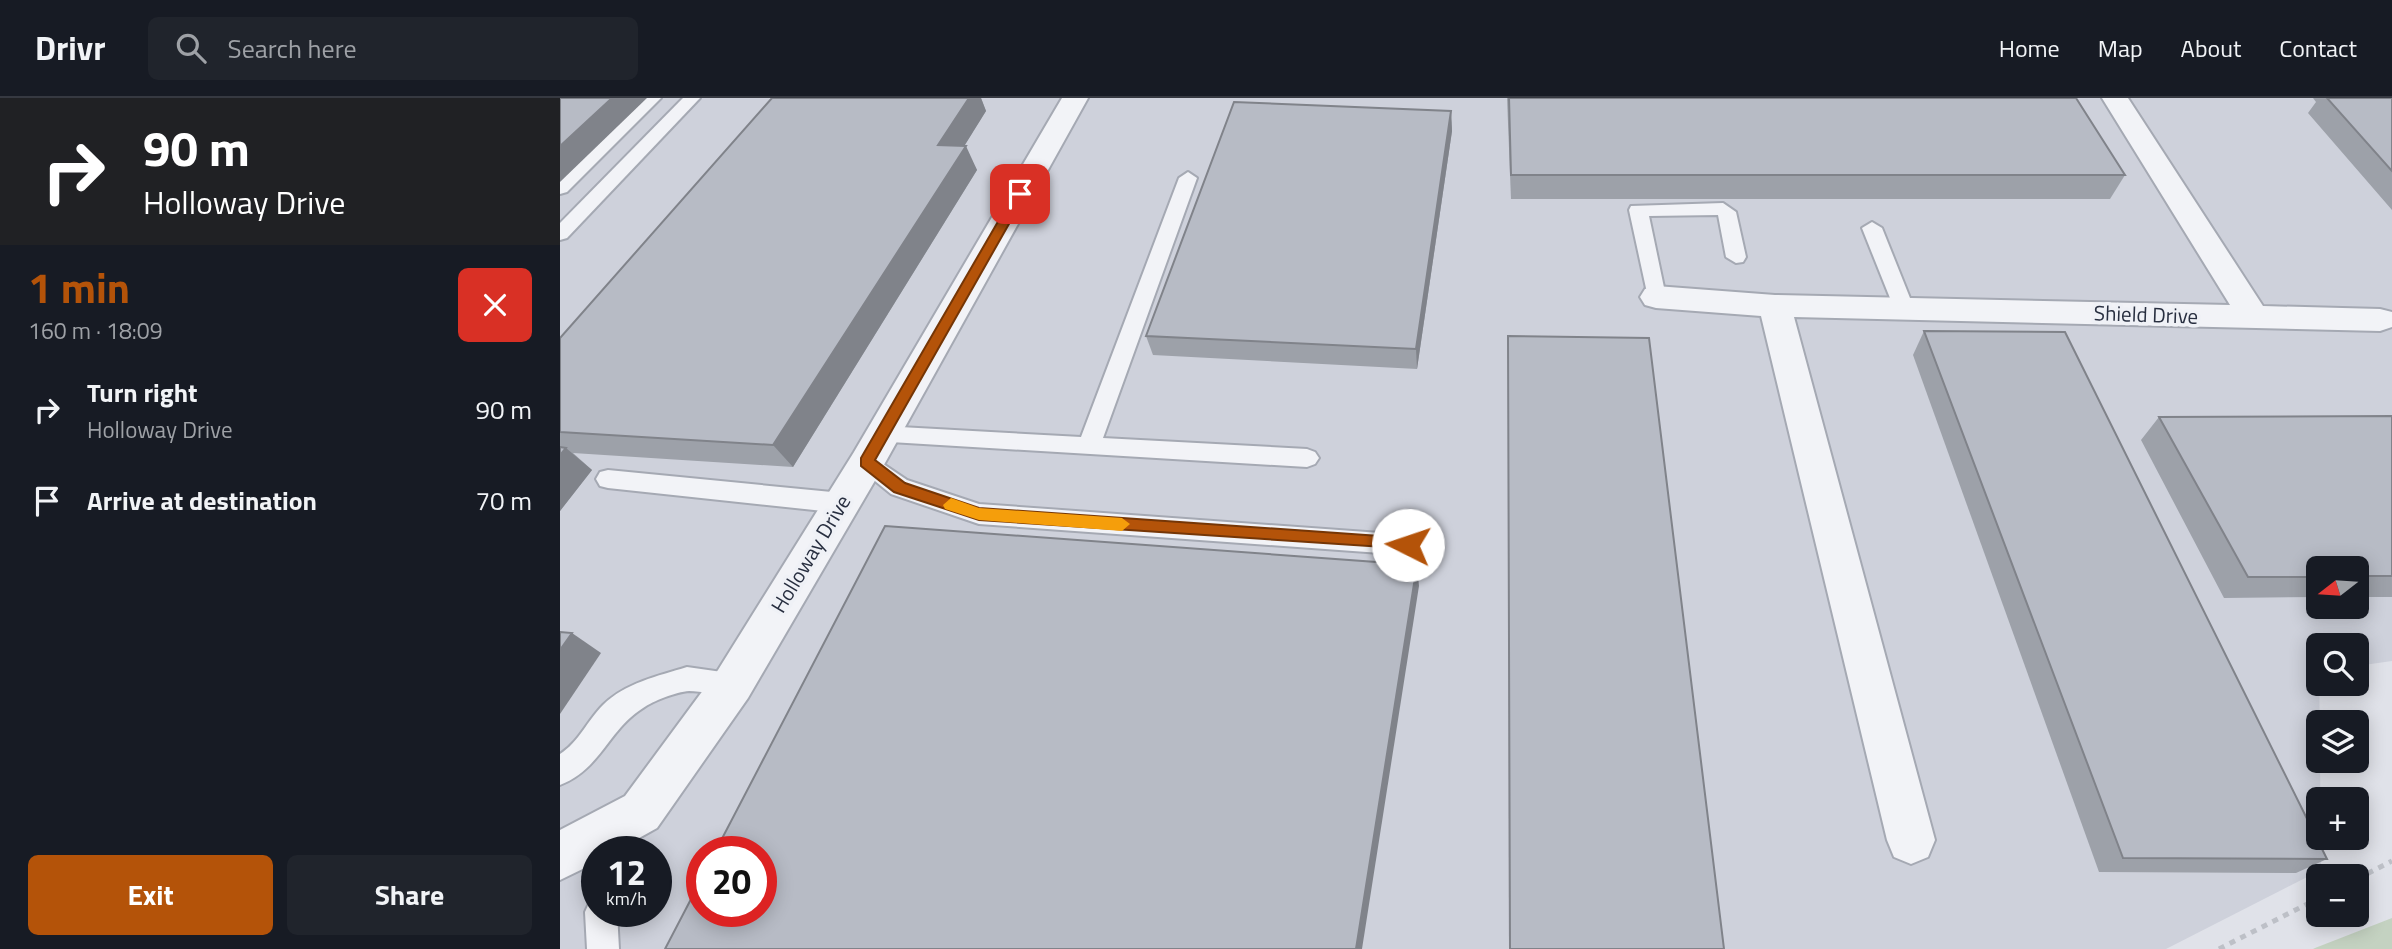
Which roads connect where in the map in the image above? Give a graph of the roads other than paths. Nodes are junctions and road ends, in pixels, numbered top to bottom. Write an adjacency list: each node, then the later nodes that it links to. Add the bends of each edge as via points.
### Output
1 (653, 98): 6 (lane)
2 (692, 98): 8 (lane)
3 (1075, 98): 16 (street, Holloway Drive)
4 (2115, 98): 13 (street)
5 (1188, 178): 15 (lane)
6 (560, 188)
7 (1872, 228): 12 (lane)
8 (560, 234)
9 (1736, 257): 10 (lane, via 1726,210 1638,210)
10 (1656, 297): 11 (street, Shield Drive)
11 (1776, 306): 12 (street, Shield Drive); 24 (street)
12 (1904, 308): 13 (street, Shield Drive)
13 (2255, 319): 14 (street, Shield Drive)
14 (2380, 320)
15 (1089, 446): 16 (lane); 17 (lane)
16 (874, 448): 19 (street, Holloway Drive); 20 (lane, via 899,487 979,514)
17 (1307, 458)
18 (608, 479): 19 (lane)
19 (842, 503): 21 (street, Holloway Drive)
20 (1408, 545)
21 (733, 684): 22 (lane, via 688,679 635,697 613,714 582,756); 23 (street, Holloway Drive, via 641,812)
22 (560, 771)
23 (610, 836)
24 (1911, 839)
25 (581, 850): 26 (street, Holloway Drive)
26 (560, 856)
27 (602, 927): 28 (lane)
28 (603, 949)

